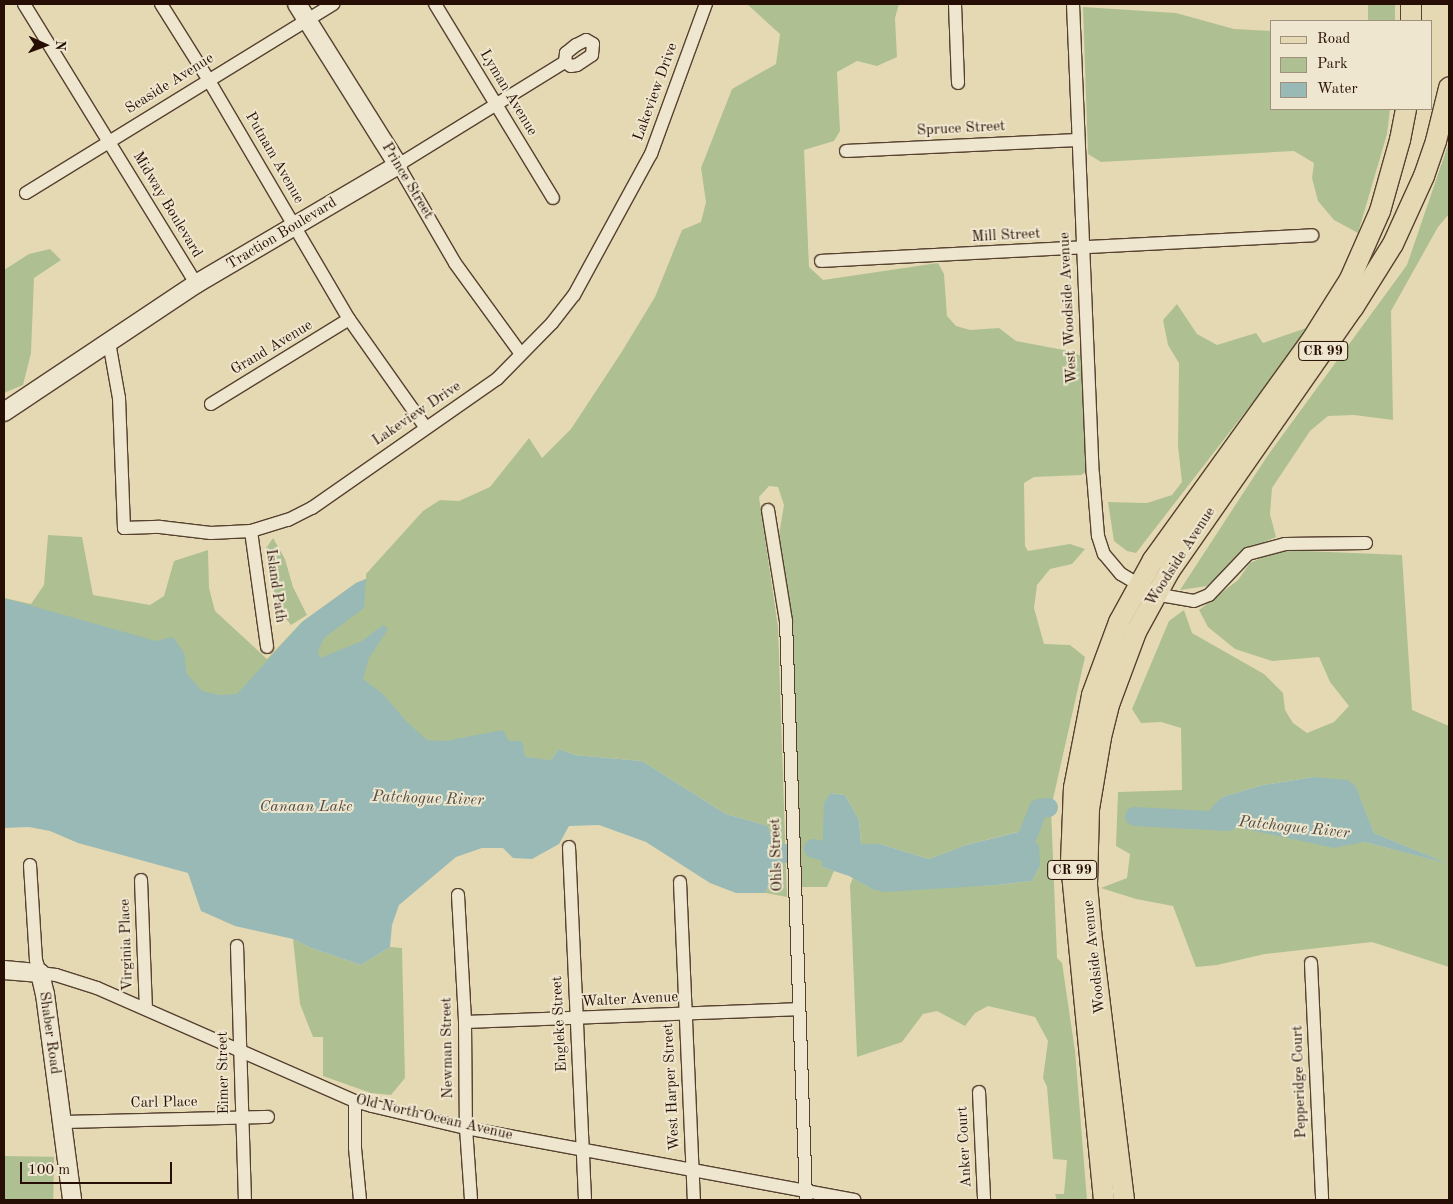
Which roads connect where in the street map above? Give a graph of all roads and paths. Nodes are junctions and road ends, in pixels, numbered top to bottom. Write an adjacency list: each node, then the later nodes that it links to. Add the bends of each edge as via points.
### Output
1 (25, 4): 19 (street, Midway Boulevard)
2 (161, 4): 13 (street, Putnam Avenue)
3 (297, 4): 10 (street, Prince Street)
4 (333, 4): 10 (street, Seaside Avenue)
5 (435, 4): 16 (street, Lyman Avenue)
6 (706, 4): 31 (street, Lakeview Drive, via 651,154 574,295)
7 (955, 4): 14 (street)
8 (1072, 4): 18 (street, West Woodside Avenue)
9 (1411, 4): 11 (main road)
10 (307, 20): 13 (street, Seaside Avenue); 21 (street, Prince Street)
11 (1411, 20)
12 (565, 62): 16 (street, Traction Boulevard)
13 (208, 79): 19 (street, Seaside Avenue); 24 (street, Putnam Avenue)
14 (958, 83)
15 (1449, 88): 38 (main road, Woodside Avenue / CR 99, via 1424,176 1388,252 1181,554)
16 (496, 106): 21 (street, Traction Boulevard); 23 (street, Lyman Avenue)
17 (1406, 110): 38 (main road, Woodside Avenue / CR 99, via 1380,210 1350,279 1312,341 1187,511)
18 (1077, 140): 20 (street, Spruce Street); 26 (street, West Woodside Avenue)
19 (110, 142): 22 (street, Seaside Avenue); 28 (street, Midway Boulevard)
20 (846, 151)
21 (398, 165): 24 (street, Traction Boulevard); 31 (street, Prince Street, via 455,263)
22 (26, 193)
23 (553, 198)
24 (295, 228): 28 (street, Traction Boulevard); 29 (street, Putnam Avenue)
25 (1312, 235): 26 (street, Mill Street)
26 (1083, 248): 27 (street, Mill Street); 38 (street, West Woodside Avenue, via 1098,536 1109,562 1121,574)
27 (821, 261)
28 (196, 284): 30 (street, Traction Boulevard)
29 (349, 319): 32 (street, Grand Avenue); 34 (street, Putnam Avenue)
30 (109, 342): 33 (street, Traction Boulevard); 36 (street, Lakeview Drive, via 119,398 124,528)
31 (522, 354): 34 (street, Lakeview Drive, via 497,378)
32 (211, 404)
33 (4, 412)
34 (426, 428): 36 (street, Lakeview Drive, via 312,508 288,520)
35 (768, 510): 50 (street, Ohls Street, via 786,621)
36 (251, 531): 39 (street, Island Path)
37 (1366, 543): 38 (street, via 1286,544 1248,554 1202,599 1188,601)
38 (1147, 589): 72 (main road, Woodside Avenue / CR 99, via 1116,629 1092,695 1076,769 1071,824 1074,901); 73 (main road, Woodside Avenue / CR 99, via 1110,702 1096,766 1088,829 1090,922)
39 (267, 647)
40 (569, 847): 52 (street, Engleke Street)
41 (30, 865): 48 (street, Shaber Road, via 36,960)
42 (141, 880): 49 (street, Virginia Place)
43 (680, 882): 51 (street, West Harper Street)
44 (458, 895): 53 (street, Newman Street)
45 (237, 946): 54 (street, Eimer Street)
46 (1311, 963): 74 (street, Pepperidge Court)
47 (4, 970): 48 (street, Old North Ocean Avenue)
48 (40, 973): 49 (street, Old North Ocean Avenue, via 89,985); 59 (street, Shaber Road)
49 (146, 1008): 54 (street, Old North Ocean Avenue)
50 (798, 1009): 51 (street, Walter Avenue); 63 (street, Ohls Street)
51 (685, 1013): 52 (street, Walter Avenue); 62 (street, West Harper Street)
52 (575, 1019): 53 (street, Walter Avenue); 61 (street, Engleke Street)
53 (465, 1022): 60 (street, Newman Street)
54 (240, 1051): 56 (street, Old North Ocean Avenue); 58 (street, Eimer Street)
55 (978, 1092): 71 (street, Anker Court)
56 (355, 1101): 60 (street, Old North Ocean Avenue); 66 (street)
57 (268, 1117): 58 (street, Carl Place)
58 (241, 1118): 59 (street, Carl Place); 65 (street, Eimer Street)
59 (60, 1122): 64 (street, Shaber Road)
60 (466, 1128): 61 (street, Old North Ocean Avenue); 67 (street, Newman Street)
61 (582, 1149): 62 (street, Old North Ocean Avenue); 68 (street, Engleke Street)
62 (692, 1169): 63 (street, Old North Ocean Avenue); 69 (street, West Harper Street)
63 (805, 1196): 70 (street, Old North Ocean Avenue)
64 (72, 1200)
65 (245, 1200)
66 (360, 1200)
67 (471, 1200)
68 (585, 1200)
69 (694, 1200)
70 (854, 1200)
71 (984, 1200)
72 (1104, 1200)
73 (1124, 1200)
74 (1322, 1200)

